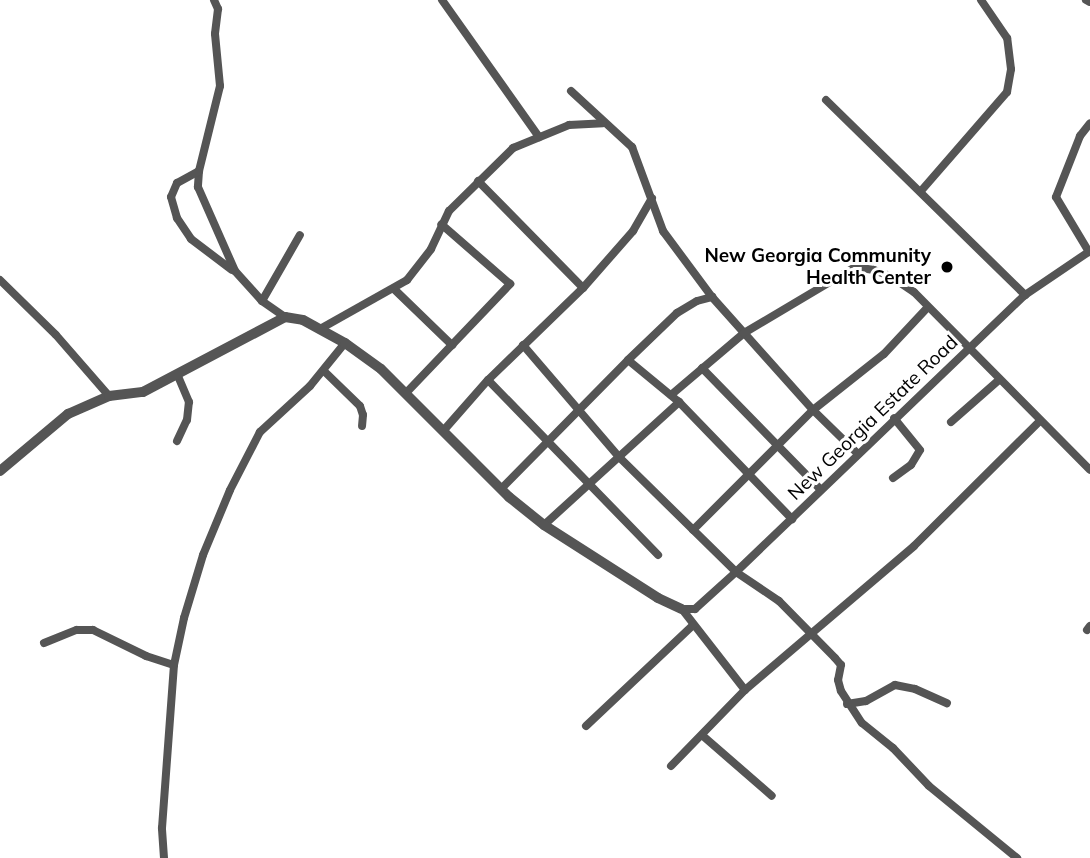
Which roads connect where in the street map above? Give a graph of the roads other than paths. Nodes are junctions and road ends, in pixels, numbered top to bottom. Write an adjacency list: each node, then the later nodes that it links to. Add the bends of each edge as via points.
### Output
1 (224, 0): 4 (street)
2 (442, 0): 9 (street)
3 (981, 0): 12 (street, via 1007,38 1011,69 1007,92)
4 (216, 4): 10 (street, via 220,86)
5 (571, 91): 7 (street)
6 (826, 100): 12 (street)
7 (603, 123): 9 (street, via 569,125); 13 (street, via 632,147)
8 (1090, 123): 16 (street, via 1080,136 1056,197)
9 (539, 137): 11 (street, via 513,148)
10 (199, 171): 17 (street, via 203,202); 17 (street, via 177,183 171,197 177,218 191,239)
11 (478, 181): 14 (street); 19 (street)
12 (920, 191): 21 (street)
13 (652, 198): 19 (street, via 634,231); 22 (street, via 663,231)
14 (441, 224): 20 (street, via 419,267); 29 (street, via 510,285)
15 (300, 234): 23 (street)
16 (1089, 252): 21 (street, New Georgia Estate Road)
17 (235, 271): 23 (street)
18 (0, 280): 40 (street)
19 (583, 288): 30 (street)
20 (394, 289): 26 (street); 29 (street)
21 (1026, 295): 31 (street, New Georgia Estate Road)
22 (712, 297): 27 (street); 32 (street, via 677,313)
23 (262, 300): 25 (street)
24 (928, 307): 27 (street, via 890,276 855,267); 31 (street); 42 (street, via 884,354)
25 (285, 317): 26 (street); 35 (street)
26 (320, 329): 28 (street)
27 (744, 333): 33 (street); 42 (street)
28 (345, 343): 34 (street); 38 (street)
29 (452, 345): 38 (street)
30 (523, 345): 36 (street); 43 (street)
31 (967, 348): 37 (street); 44 (street, New Georgia Estate Road)
32 (628, 360): 39 (street); 43 (street)
33 (702, 368): 39 (street); 51 (street)
34 (324, 371): 47 (street, via 360,406); 70 (street, via 253,443 203,555)
35 (178, 376): 40 (street, via 143,392); 50 (street, via 188,402 187,420)
36 (488, 380): 48 (street); 49 (street)
37 (999, 380): 45 (street); 46 (street)
38 (407, 393): 48 (street)
39 (671, 395): 41 (street)
40 (109, 396): 55 (street, via 68,414)
41 (679, 402): 53 (street); 56 (street)
42 (813, 410): 51 (street); 52 (street)
43 (579, 411): 49 (street); 53 (street)
44 (894, 418): 52 (street, New Georgia Estate Road); 57 (street, via 920,450 911,466)
45 (1040, 421): 54 (street); 68 (street, via 914,546)
46 (951, 422)
47 (362, 426)
48 (444, 430): 59 (street)
49 (547, 440): 58 (street); 59 (street)
50 (177, 441)
51 (779, 443): 56 (street); 60 (street)
52 (857, 453): 60 (street, New Georgia Estate Road)
53 (619, 457): 58 (street); 63 (street)
54 (1090, 470)
55 (0, 471)
56 (749, 472): 61 (street); 63 (street)
57 (893, 478)
58 (589, 485): 62 (street); 64 (street)
59 (501, 489): 62 (street)
60 (821, 490): 61 (street, New Georgia Estate Road)
61 (792, 519): 65 (street, New Georgia Estate Road)
62 (544, 525): 66 (street)
63 (693, 530): 65 (street)
64 (659, 555)
65 (736, 572): 66 (street, New Georgia Estate Road, via 695,609); 68 (street, via 779,601)
66 (682, 610): 67 (street)
67 (692, 626): 71 (street); 74 (street)
68 (811, 636): 71 (street); 73 (street, via 841,666 838,680)
69 (44, 643): 70 (street, via 93,630)
70 (174, 665): 78 (street, via 162,828)
71 (745, 690): 75 (street)
72 (947, 703): 73 (street, via 895,685 866,701)
73 (847, 704): 79 (street, via 929,786)
74 (586, 726)
75 (703, 736): 76 (street); 77 (street)
76 (671, 766)
77 (772, 796)
78 (164, 858)
79 (1017, 858)

